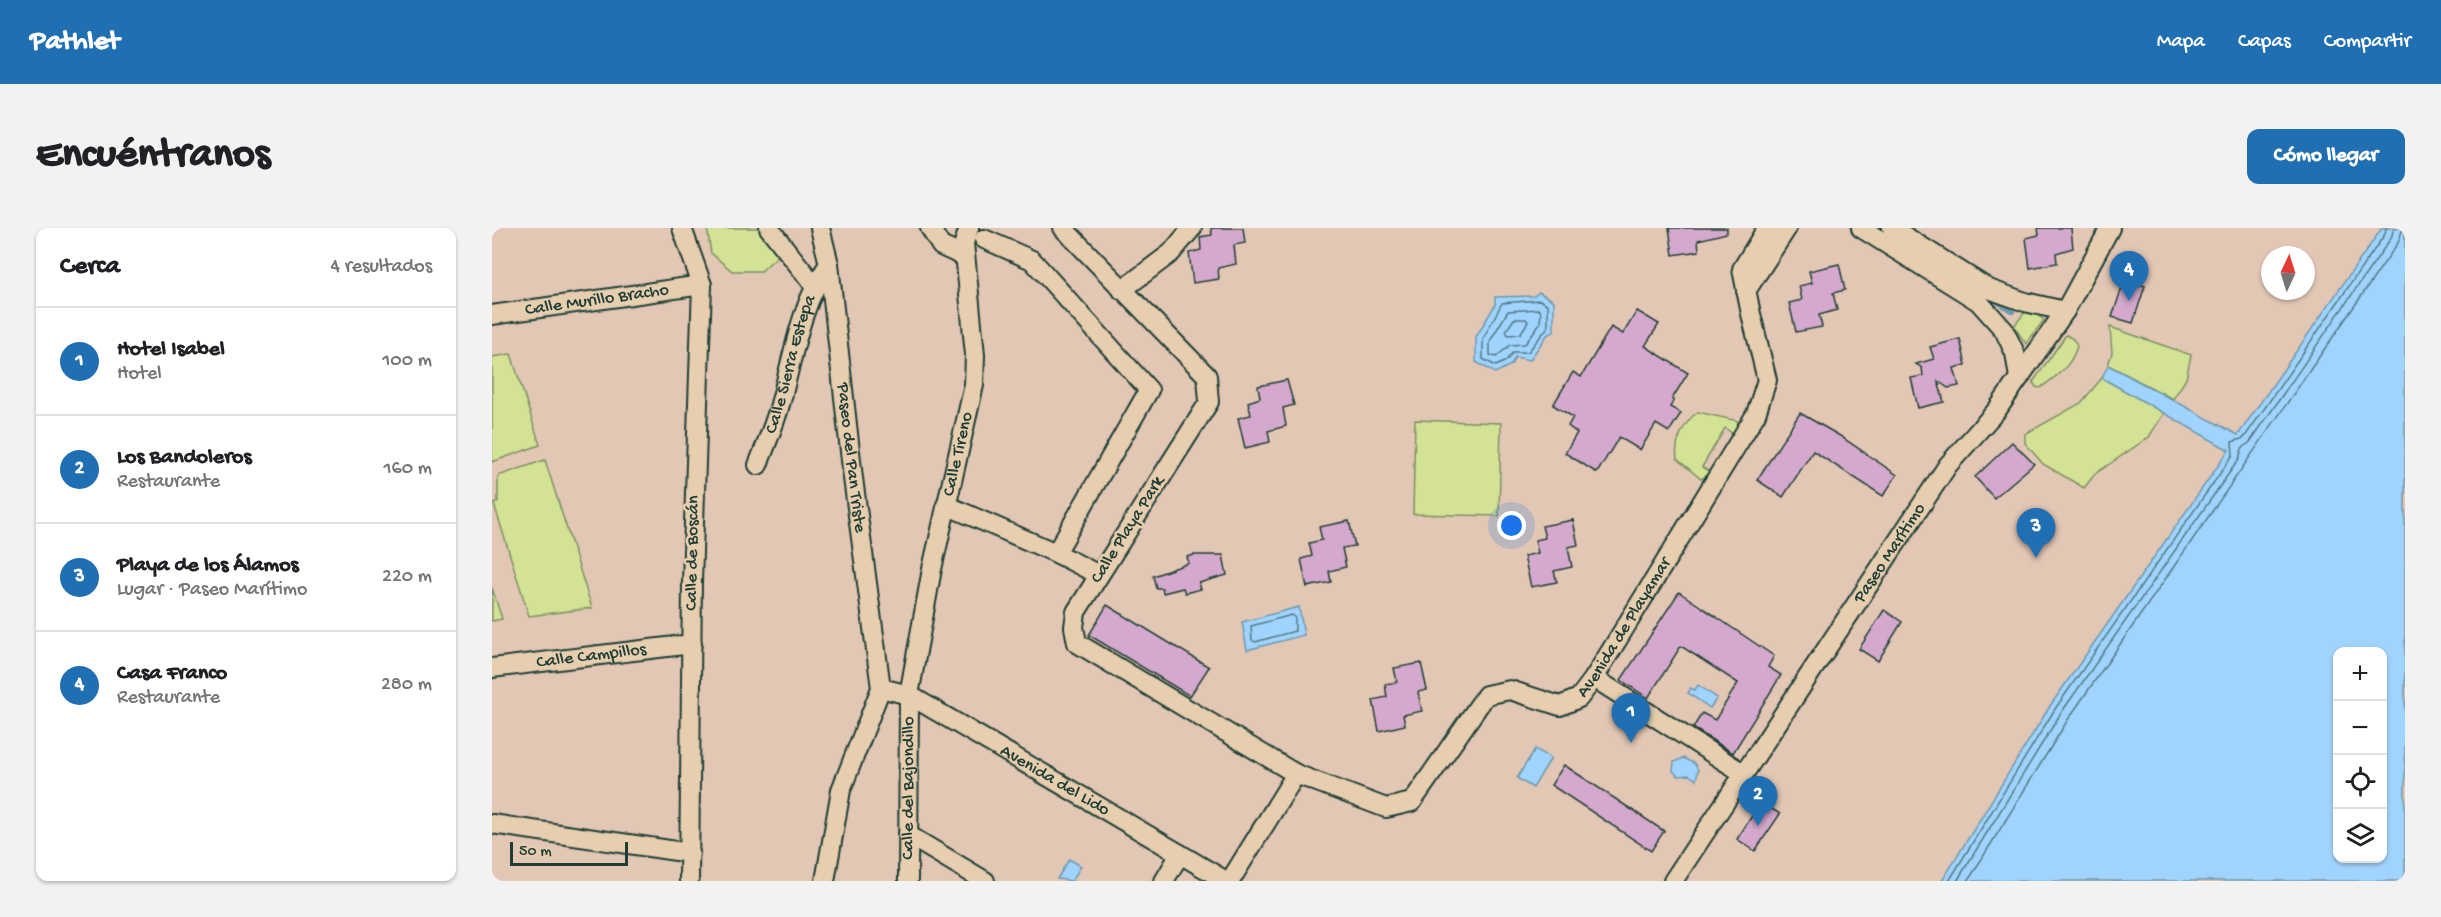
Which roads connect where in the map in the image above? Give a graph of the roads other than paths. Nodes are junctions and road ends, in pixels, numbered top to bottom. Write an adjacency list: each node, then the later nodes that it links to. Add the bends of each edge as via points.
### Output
1 (682, 228): 15 (street, Calle de Boscán)
2 (770, 228): 16 (street)
3 (820, 228): 14 (street, Paseo del Pan Triste)
4 (930, 228): 13 (street, via 941,246)
5 (1063, 228): 17 (street, Calle Playa Park)
6 (1192, 228): 17 (street, via 1170,253)
7 (1767, 228): 18 (street, Avenida de Playamar, via 1742,270)
8 (1787, 228): 18 (street)
9 (1861, 228): 21 (street, via 1978,302 2004,330 2015,353)
10 (1892, 228): 19 (street, via 1989,289)
11 (2110, 228): 19 (street, Paseo Marítimo)
12 (982, 232): 13 (street); 24 (street, via 1032,260 1149,390)
13 (965, 257): 23 (street, Calle Tireno, via 975,355 974,385)
14 (829, 264): 16 (street, Calle Sierra Estepa); 29 (street, Paseo del Pan Triste, via 852,478)
15 (702, 285): 20 (street, Calle Murillo Bracho); 26 (street, Calle de Boscán)
16 (814, 285): 22 (street, Calle Sierra Estepa)
17 (1122, 290): 25 (street, Calle Playa Park, via 1207,376 1209,402)
18 (1746, 291): 28 (street, Avenida de Playamar, via 1767,380 1756,414)
19 (2065, 311): 21 (street, Paseo Marítimo)
20 (492, 315)
21 (2019, 378): 31 (street, Paseo Marítimo, via 1997,410 1948,465)
22 (758, 465)
23 (946, 505): 24 (street); 30 (street, Calle Tireno)
24 (1056, 553): 25 (street)
25 (1100, 575): 32 (street, Calle Playa Park, via 1076,612 1077,643)
26 (692, 644): 27 (street, Calle Campillos); 35 (street, Calle de Boscán)
27 (492, 668)
28 (1594, 678): 31 (street); 32 (street, Avenida de Playamar, via 1579,698 1560,706 1510,690 1486,695 1412,802 1386,808)
29 (881, 688): 30 (street, Avenida del Lido); 38 (street, via 841,790)
30 (909, 695): 34 (street, Calle del Bajondillo); 36 (street, Avenida del Lido)
31 (1743, 773): 43 (street, Paseo Marítimo)
32 (1296, 774): 42 (street)
33 (492, 824): 35 (street)
34 (908, 835): 39 (street, Calle del Bajondillo); 40 (street)
35 (690, 853): 37 (street, Calle de Boscán)
36 (1180, 854): 41 (street); 42 (street, Avenida del Lido)
37 (689, 881)
38 (825, 881)
39 (908, 881)
40 (985, 881)
41 (1164, 881)
42 (1228, 881)
43 (1672, 881)

